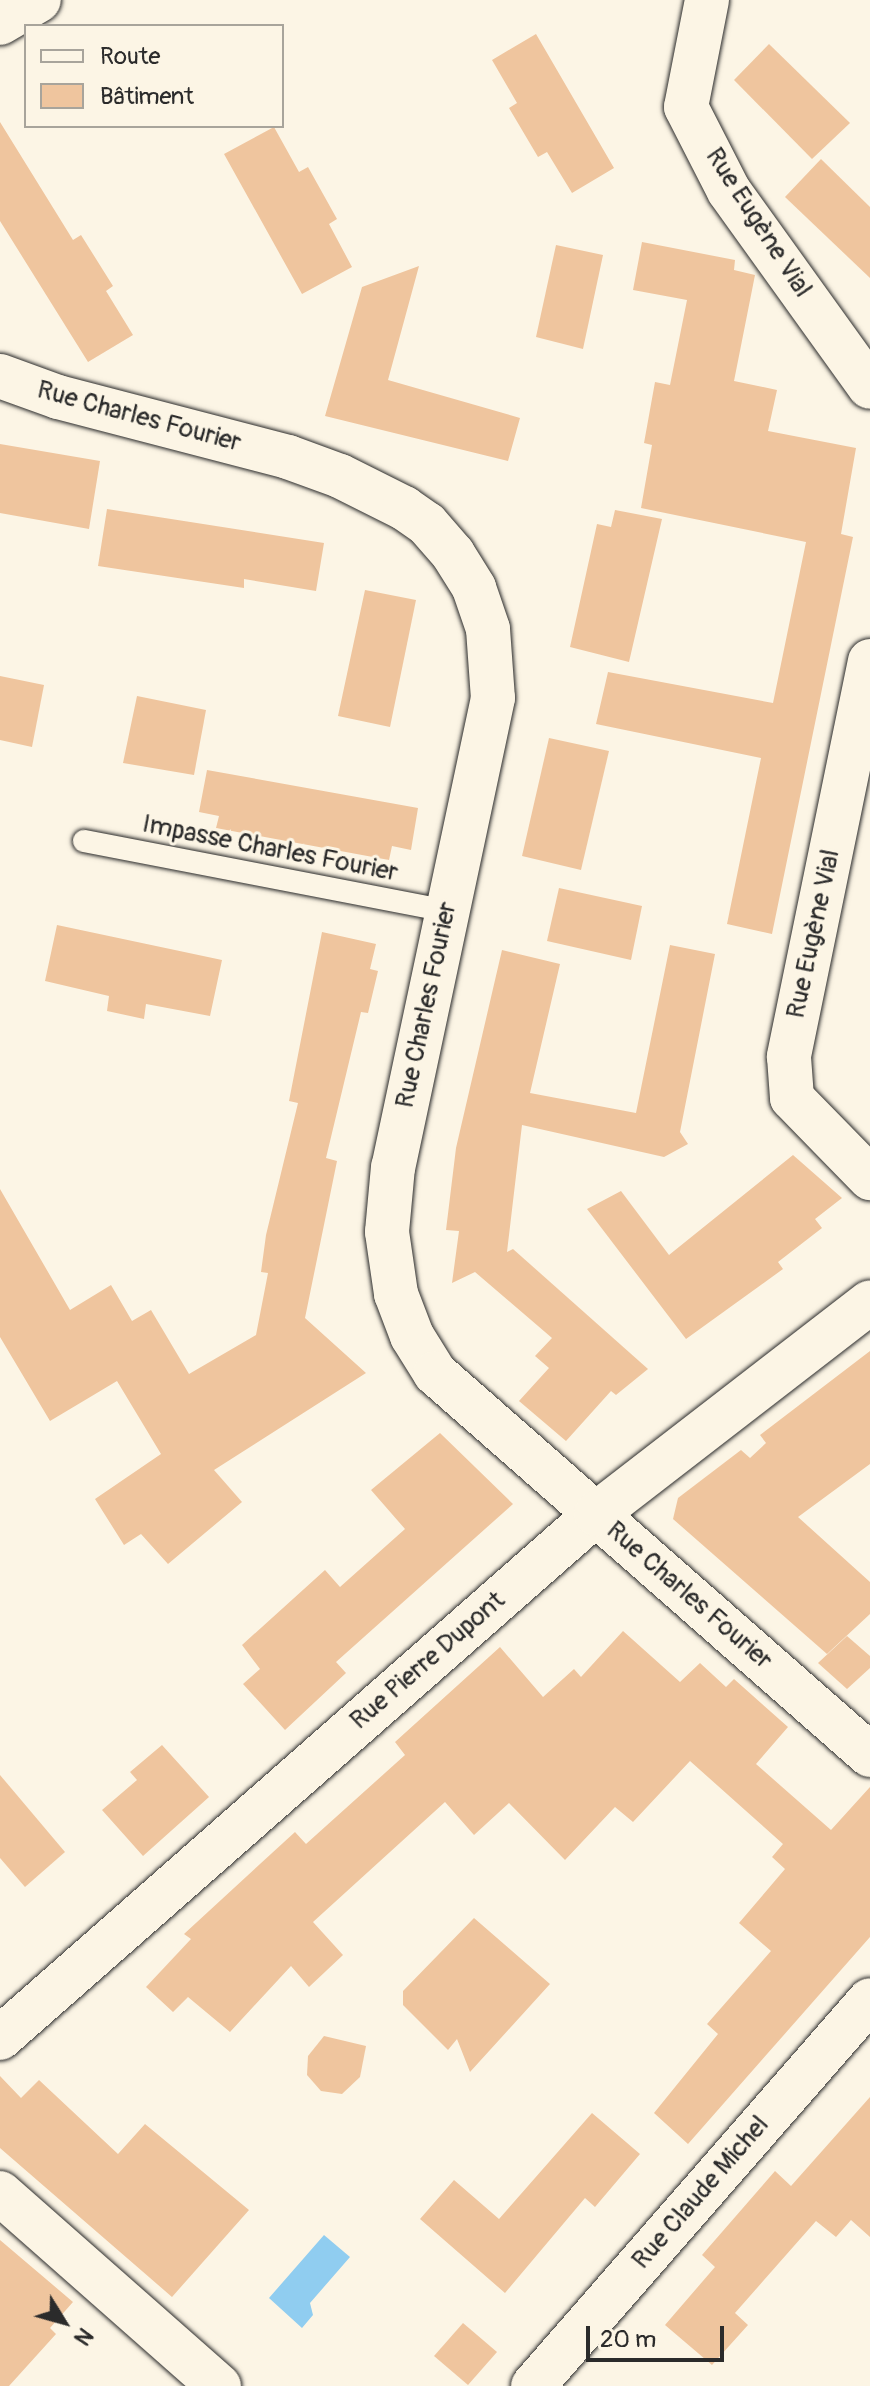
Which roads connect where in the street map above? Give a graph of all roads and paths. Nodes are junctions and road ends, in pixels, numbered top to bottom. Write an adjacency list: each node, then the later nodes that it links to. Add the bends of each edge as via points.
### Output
1 (39, 0): 3 (street)
2 (707, 0): 5 (street, Rue Eugène Vial, via 686,107 729,191)
3 (0, 23)
4 (0, 376): 8 (street, Rue Charles Fourier, via 340,476 404,508 427,524 453,554 474,588 488,629 493,698)
5 (870, 387)
6 (870, 661): 9 (street, Rue Eugène Vial, via 789,1057 792,1098)
7 (84, 841): 8 (lane, Impasse Charles Fourier)
8 (446, 911): 11 (street, Rue Charles Fourier, via 393,1167 387,1232 396,1294 412,1336 435,1373)
9 (870, 1178)
10 (870, 1302): 11 (street, Rue Pierre Dupont)
11 (596, 1514): 12 (street, Rue Charles Fourier); 14 (street, Rue Pierre Dupont)
12 (870, 1755)
13 (870, 2000): 17 (street, Rue Claude Michel)
14 (0, 2038)
15 (0, 2193): 16 (street)
16 (219, 2386)
17 (533, 2386)

